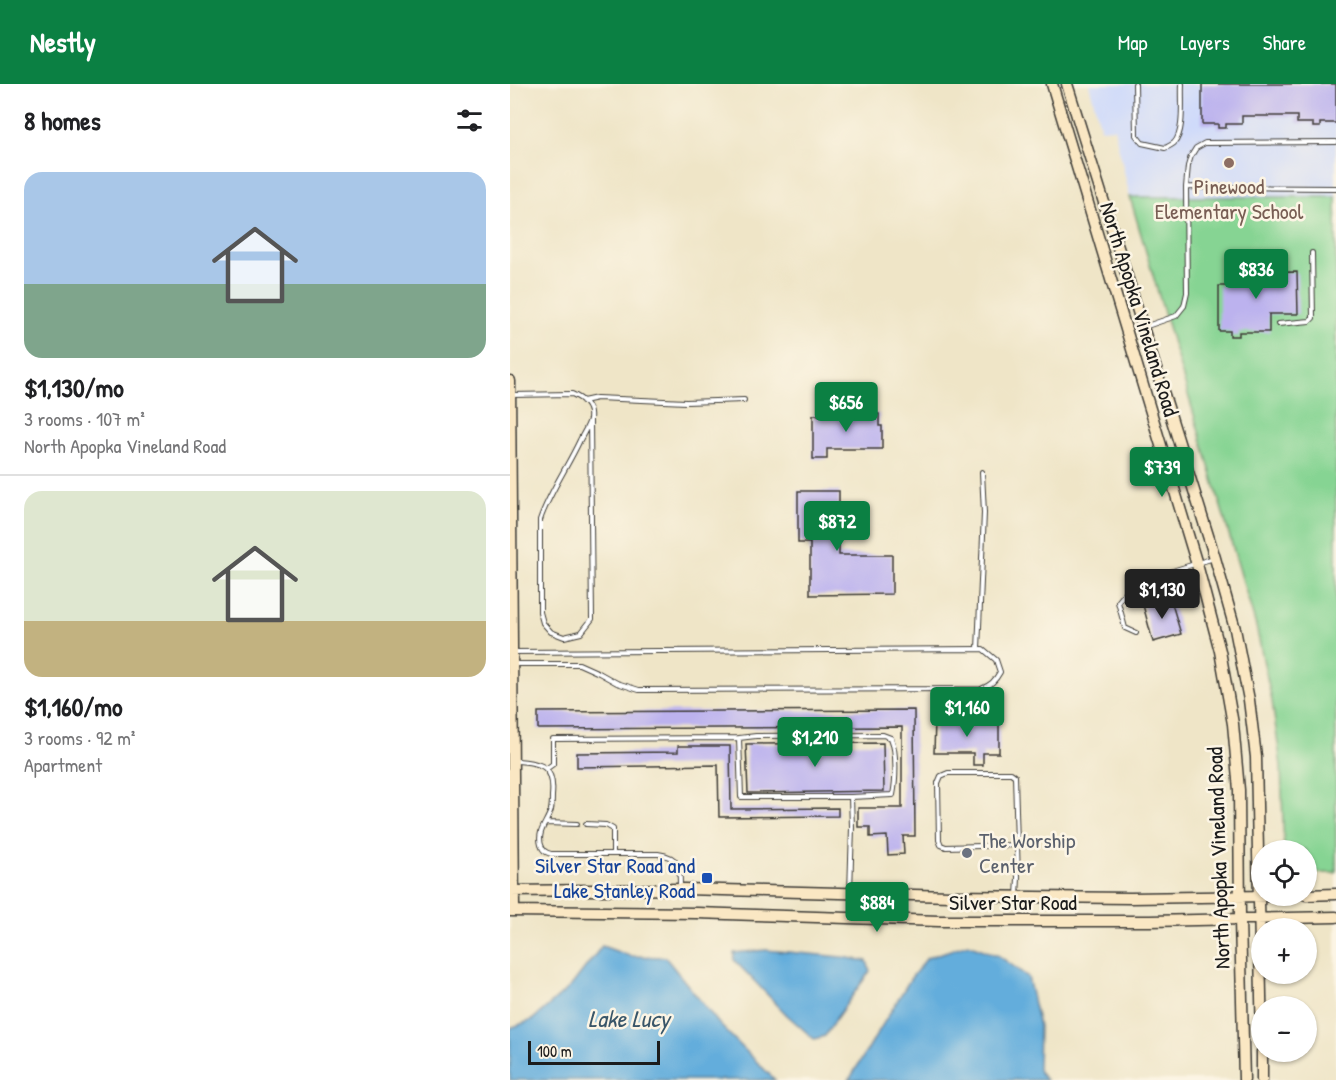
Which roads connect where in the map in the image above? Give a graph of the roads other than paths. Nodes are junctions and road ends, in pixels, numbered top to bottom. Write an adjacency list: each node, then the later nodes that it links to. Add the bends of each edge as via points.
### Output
1 (1052, 84): 19 (main road, North Apopka Vineland Road)
2 (1066, 84): 10 (main road, North Apopka Vineland Road)
3 (1135, 84): 4 (lane, via 1136,135 1142,143 1165,148 1180,133)
4 (1182, 84)
5 (1336, 142): 6 (lane, via 1205,143 1191,156)
6 (1186, 187): 7 (lane); 10 (lane, via 1184,306 1176,316)
7 (1336, 188)
8 (1312, 253): 9 (lane, via 1313,318)
9 (1278, 324)
10 (1143, 327): 18 (main road, North Apopka Vineland Road)
11 (510, 381): 12 (main road)
12 (510, 395): 14 (lane, via 572,394); 16 (main road)
13 (744, 400): 14 (lane)
14 (583, 401): 15 (lane, via 589,408)
15 (590, 419): 15 (lane, via 540,520 540,612 551,632 564,637 581,633 592,619)
16 (510, 470): 22 (main road)
17 (982, 472): 21 (lane)
18 (1215, 558): 19 (lane); 32 (main road, North Apopka Vineland Road, via 1249,700)
19 (1197, 564): 20 (lane, via 1130,587 1118,602 1125,628); 40 (main road, North Apopka Vineland Road, via 1220,651 1233,724)
20 (1136, 633)
21 (978, 649): 22 (lane); 23 (lane, via 984,649 996,660 1000,672 990,686 981,689 639,690 617,684 579,664)
22 (512, 652): 23 (main road)
23 (512, 664): 24 (main road)
24 (511, 709): 26 (main road)
25 (739, 738): 27 (lane, via 553,739 553,764); 28 (lane, via 741,797); 28 (lane, via 891,738 893,795)
26 (513, 761): 27 (lane, via 531,762); 36 (main road)
27 (546, 769): 29 (lane, via 552,776 553,787)
28 (851, 797): 37 (lane)
29 (545, 823): 30 (lane); 34 (lane, via 539,838 545,852)
30 (576, 824)
31 (586, 824): 34 (lane, via 612,829)
32 (1260, 840)
33 (1016, 845): 33 (lane, via 1015,776 1011,772 948,772 941,776 941,845); 42 (lane)
34 (613, 854): 35 (lane, via 668,855 680,869)
35 (680, 889): 36 (main road, Silver Star Road); 37 (main road, Silver Star Road)
36 (512, 891): 43 (main road)
37 (850, 893): 42 (main road, Silver Star Road)
38 (1317, 894): 39 (main road)
39 (1336, 894)
40 (1241, 896): 41 (main road, Silver Star Road); 42 (main road, Silver Star Road); 47 (main road, North Apopka Vineland Road)
41 (1251, 896)
42 (1017, 897)
43 (512, 911): 47 (main road, Silver Star Road, via 939,921)
44 (1336, 917): 45 (main road, Silver Star Road)
45 (1298, 918)
46 (1251, 919): 47 (main road, Silver Star Road)
47 (1240, 920): 49 (main road, North Apopka Vineland Road)
48 (1262, 1062): 50 (main road)
49 (1244, 1080)
50 (1262, 1080)

